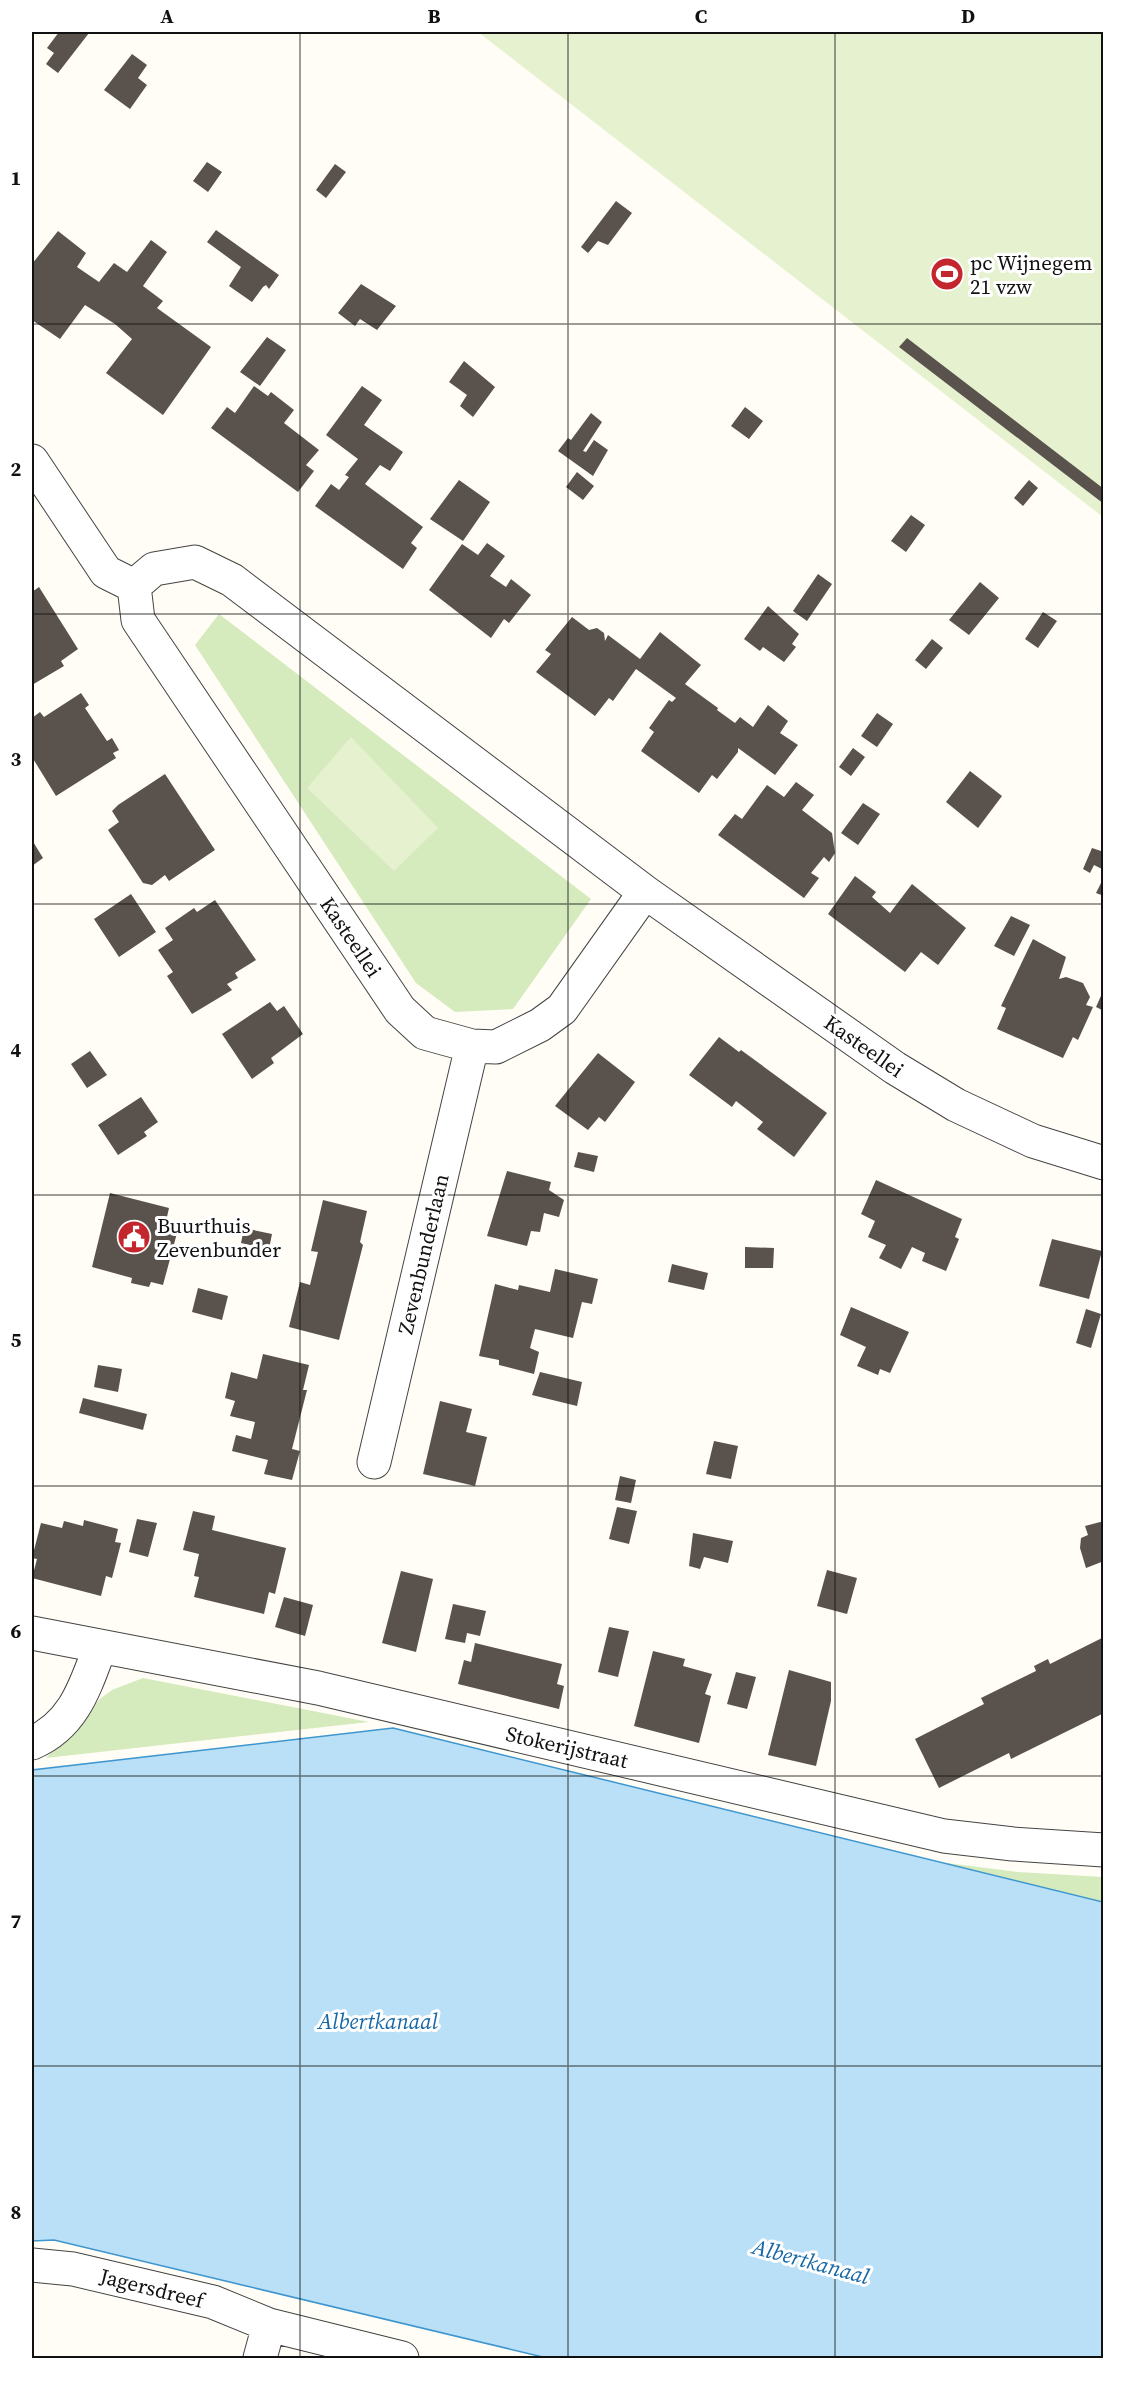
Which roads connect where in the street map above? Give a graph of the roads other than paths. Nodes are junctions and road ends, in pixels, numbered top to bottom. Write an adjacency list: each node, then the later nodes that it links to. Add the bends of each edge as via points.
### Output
1 (32, 461): 2 (street, via 106,572)
2 (134, 586): 3 (street, Kasteellei, via 154,569 195,562 232,580); 4 (street, Kasteellei, via 138,620 400,1010 425,1032)
3 (645, 892): 4 (street, Kasteellei, via 562,1009 496,1047); 5 (street, Kasteellei, via 895,1068 956,1105 1033,1141)
4 (472, 1046): 6 (street, Zevenbunderlaan)
5 (1104, 1163)
6 (374, 1462)
7 (32, 1633): 8 (street, Stokerijstraat)
8 (100, 1647): 9 (street, via 79,1702 48,1736); 10 (street, Stokerijstraat, via 318,1688 944,1836)
9 (32, 1743)
10 (1104, 1850)
11 (32, 2265): 12 (street, Jagersdreef, via 73,2269 213,2302)
12 (269, 2325): 13 (street); 14 (street, Jagersdreef)
13 (260, 2358)
14 (402, 2358)

